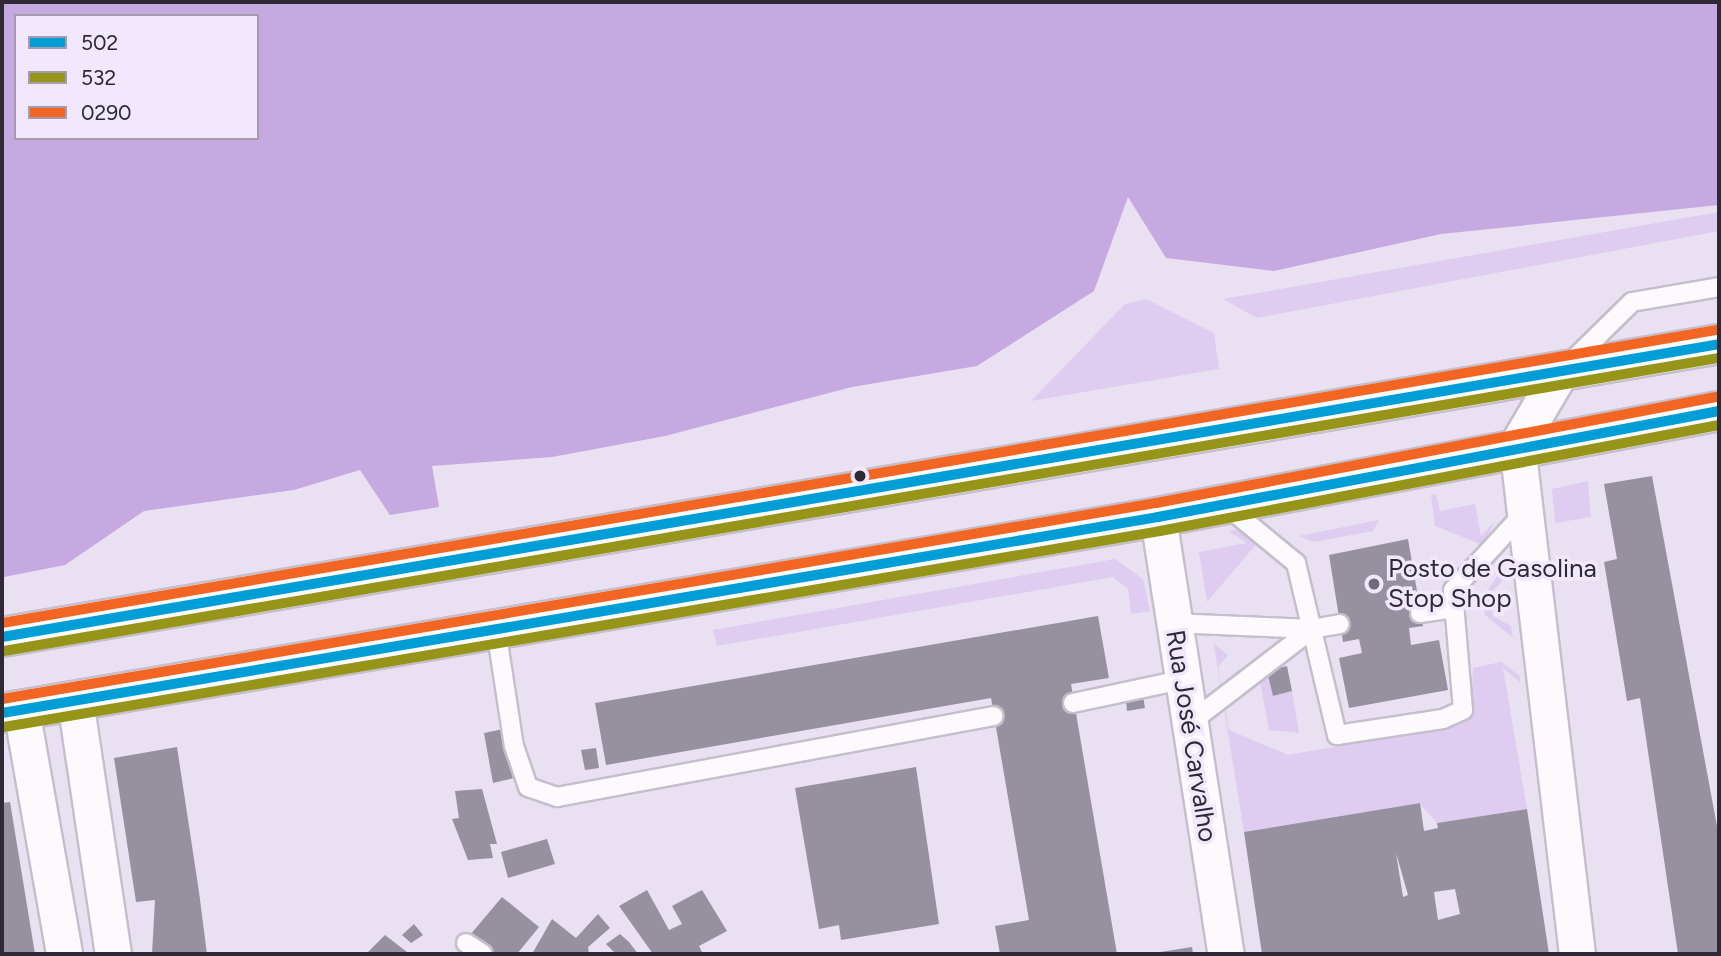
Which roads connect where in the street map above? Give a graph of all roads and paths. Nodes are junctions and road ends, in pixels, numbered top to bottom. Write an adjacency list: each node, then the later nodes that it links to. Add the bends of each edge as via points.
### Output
1 (1719, 287): 3 (lane, via 1632,302)
2 (1719, 344): 3 (main road)
3 (1559, 374): 5 (street); 15 (main road)
4 (1719, 411): 5 (main road)
5 (1517, 446): 6 (main road); 7 (street)
6 (1223, 504): 8 (main road); 14 (lane, via 1296,563)
7 (1524, 512): 9 (lane, via 1453,590); 27 (street)
8 (1158, 517): 11 (street, Rua José Carvalho); 13 (main road)
9 (1450, 609): 10 (lane); 14 (lane, via 1465,689 1463,710 1443,719 1337,734)
10 (1420, 613)
11 (1172, 623): 14 (lane); 16 (street, Rua José Carvalho)
12 (1340, 624): 14 (lane)
13 (496, 629): 17 (main road); 20 (lane, via 514,746 528,787 557,797)
14 (1312, 629): 21 (lane)
15 (2, 637)
16 (1181, 680): 18 (lane); 21 (street, Rua José Carvalho)
17 (75, 700): 19 (main road); 24 (street)
18 (1073, 703)
19 (11, 711): 23 (street)
20 (993, 716)
21 (1187, 725): 26 (street, Rua José Carvalho)
22 (466, 943): 25 (lane)
23 (64, 954)
24 (113, 954)
25 (482, 954)
26 (1226, 954)
27 (1577, 954)

